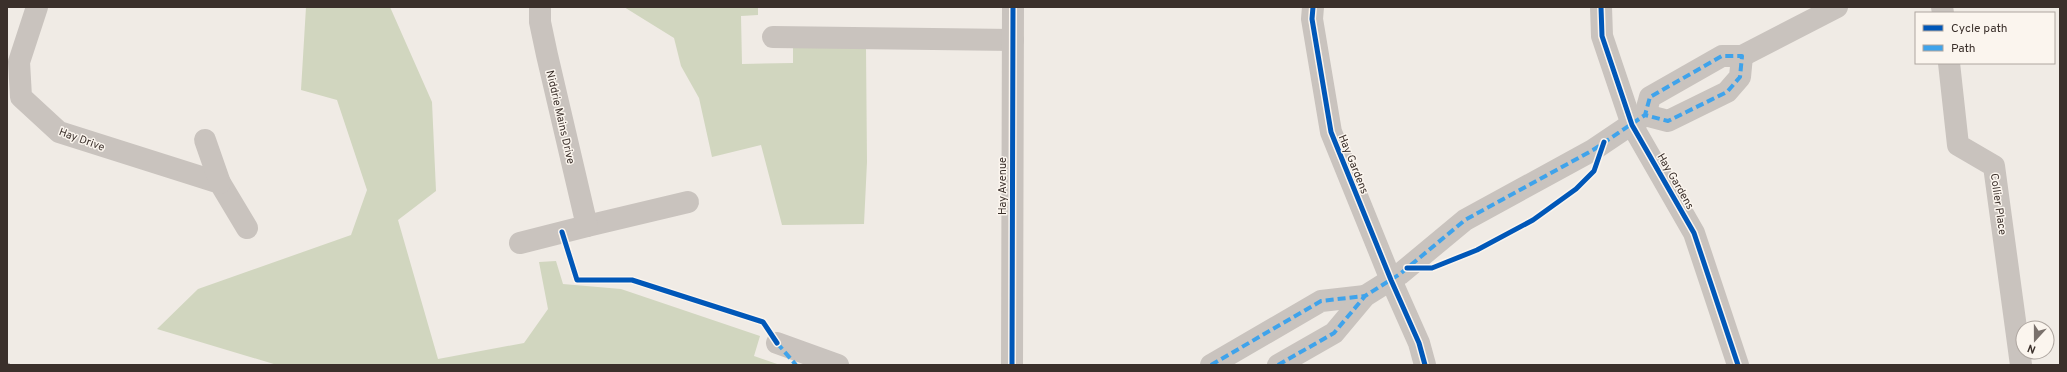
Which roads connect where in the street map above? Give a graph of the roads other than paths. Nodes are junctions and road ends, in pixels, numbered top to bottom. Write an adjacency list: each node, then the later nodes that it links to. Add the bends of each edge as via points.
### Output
1 (37, 7): 13 (street, Hay Drive, via 19,62 21,97 59,132)
2 (540, 7): 15 (street, Niddrie Mains Drive, via 540,22 547,55)
3 (1013, 7): 8 (street, Hay Avenue)
4 (1313, 7): 18 (street, Hay Gardens, via 1312,19 1331,132)
5 (1601, 7): 11 (street, Hay Gardens, via 1602,36)
6 (1837, 7): 9 (street)
7 (773, 37): 8 (street)
8 (1013, 40): 22 (street, Hay Avenue)
9 (1742, 56): 11 (street, via 1722,56 1664,89 1650,98); 11 (street, via 1740,77 1727,92 1668,121)
10 (1949, 64): 27 (street, Collier Place, via 1958,145 1994,166)
11 (1638, 120): 18 (street, via 1593,150 1465,220); 26 (street, Hay Gardens, via 1694,233)
12 (205, 140): 13 (street)
13 (220, 183): 16 (street)
14 (688, 202): 15 (street)
15 (587, 226): 17 (street)
16 (247, 228)
17 (520, 243)
18 (1391, 280): 19 (street); 25 (street, Hay Gardens, via 1419,343)
19 (1365, 296): 23 (street, via 1321,301); 24 (street, via 1334,333)
20 (777, 343): 21 (street)
21 (838, 365)
22 (1012, 365)
23 (1211, 365)
24 (1278, 365)
25 (1425, 365)
26 (1738, 365)
27 (2021, 365)

